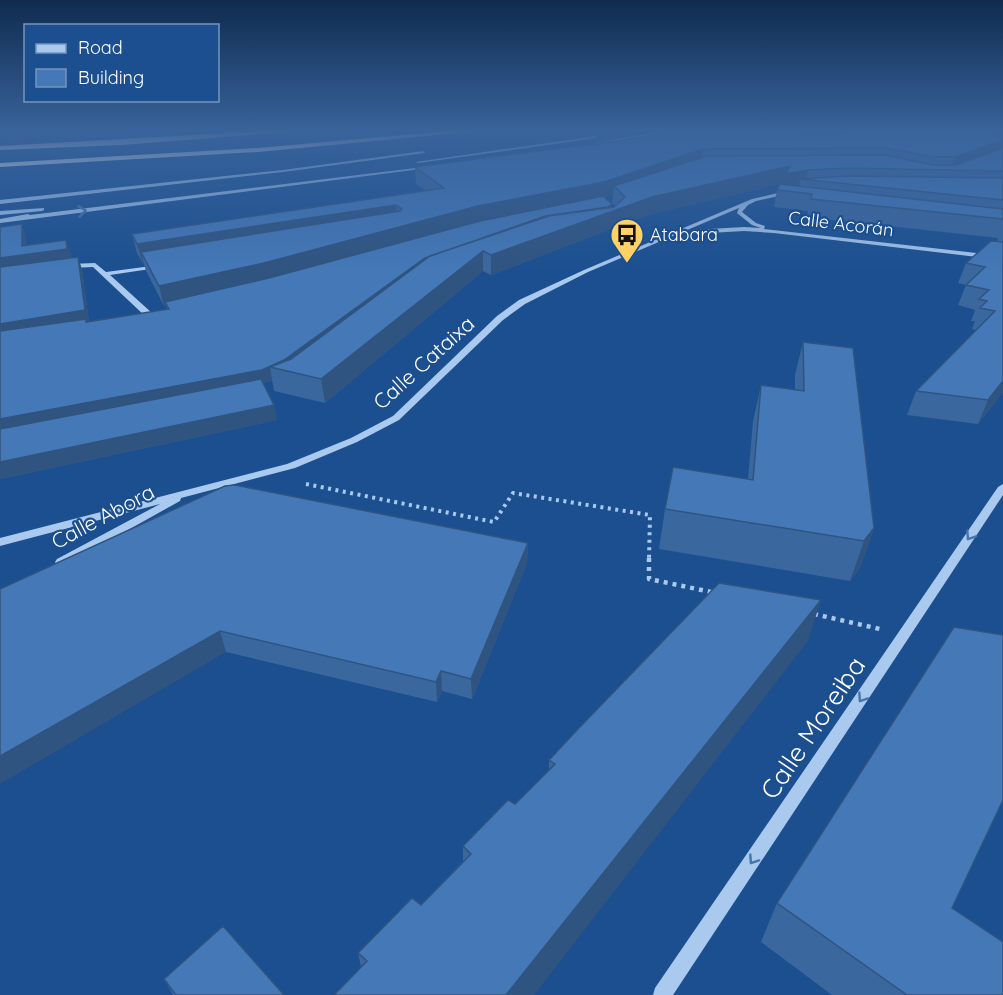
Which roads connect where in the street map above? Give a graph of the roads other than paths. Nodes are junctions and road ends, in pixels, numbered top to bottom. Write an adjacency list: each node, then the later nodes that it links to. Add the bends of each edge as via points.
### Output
1 (224, 177): 7 (street)
2 (290, 177): 9 (street)
3 (347, 177): 11 (street, one-way to 3)
4 (796, 191): 5 (street, Calle Cataixa)
5 (767, 197): 6 (street); 8 (street, Calle Cataixa)
6 (790, 200)
7 (0, 202)
8 (745, 204): 15 (street, via 739,212 742,216); 16 (street, Calle Cataixa)
9 (29, 210): 10 (street); 11 (street, via 31,215)
10 (0, 213)
11 (24, 218): 12 (street)
12 (0, 221)
13 (20, 225): 14 (street)
14 (0, 228)
15 (774, 231): 16 (street, Calle Acorán, via 707,230); 17 (street, Calle Acorán)
16 (674, 235): 25 (street, Calle Cataixa, via 522,302 500,318 396,417 354,440 291,466)
17 (1003, 258)
18 (164, 265): 20 (street)
19 (62, 267): 20 (street, via 95,265)
20 (106, 274): 22 (street)
21 (160, 312): 22 (street)
22 (149, 315): 23 (street)
23 (138, 317)
24 (1003, 487): 28 (street, Calle Moreiba, one-way to 28)
25 (192, 490): 26 (street, Calle Cataixa); 27 (street, Calle Abora)
26 (0, 542)
27 (51, 567)
28 (662, 995)

